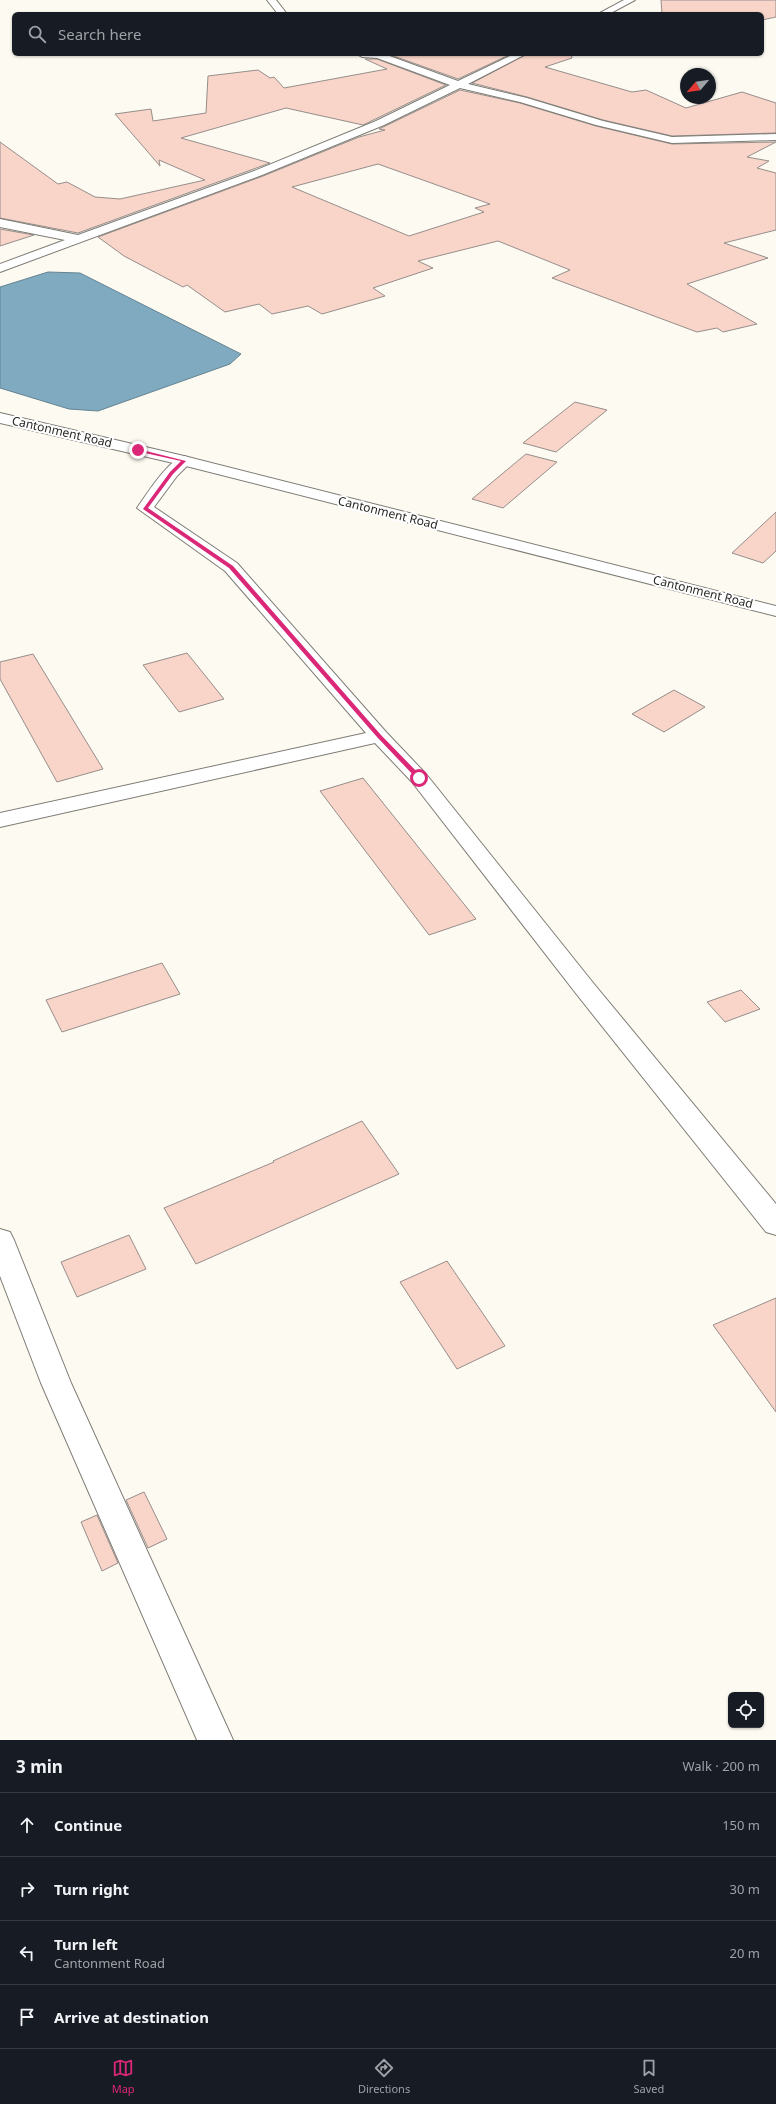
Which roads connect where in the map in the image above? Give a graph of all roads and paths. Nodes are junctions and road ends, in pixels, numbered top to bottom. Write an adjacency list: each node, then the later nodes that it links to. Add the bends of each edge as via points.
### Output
1 (271, 0): 3 (street)
2 (631, 0): 4 (street)
3 (281, 12)
4 (606, 12)
5 (378, 56): 7 (street)
6 (517, 56): 7 (street)
7 (456, 84): 8 (street, via 672,140); 10 (street, via 380,123 265,170)
8 (776, 137)
9 (0, 223): 10 (street)
10 (78, 239): 11 (street)
11 (0, 268)
12 (0, 418): 13 (street, Cantonment Road)
13 (184, 461): 14 (street, Cantonment Road); 15 (street, via 171,473 145,508 231,567)
14 (776, 611)
15 (379, 736): 16 (street); 17 (street, via 419,778 586,990)
16 (0, 820)
17 (776, 1224)
18 (0, 1240): 19 (street, via 56,1382)
19 (215, 1740)

